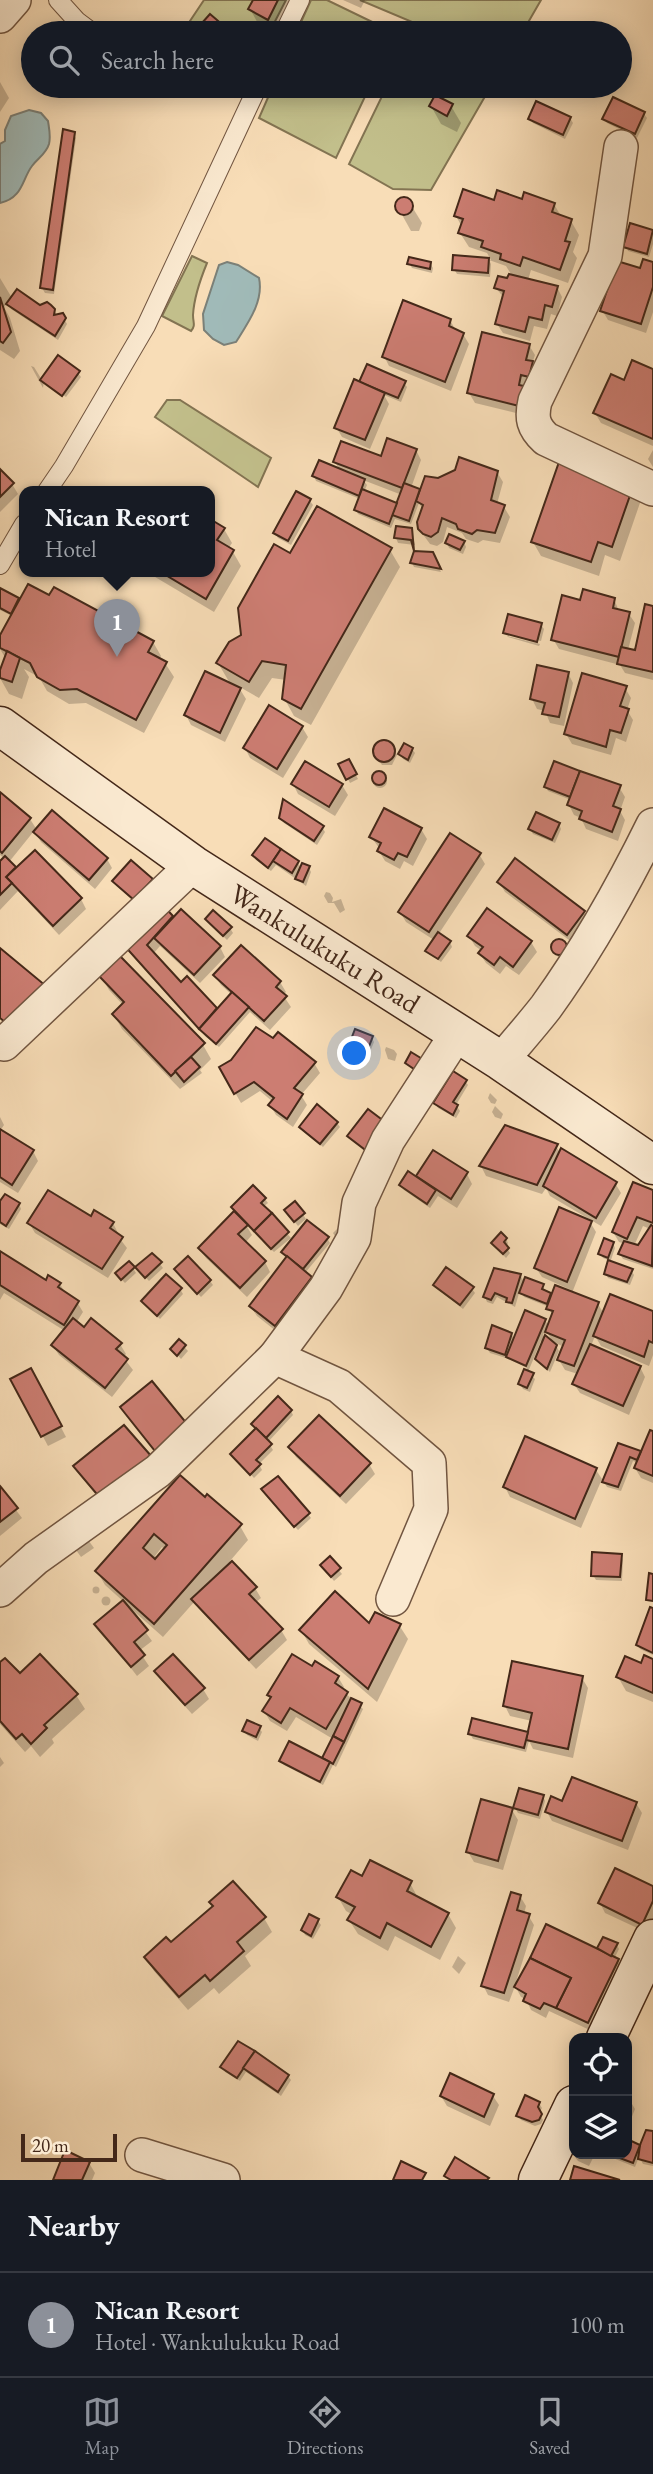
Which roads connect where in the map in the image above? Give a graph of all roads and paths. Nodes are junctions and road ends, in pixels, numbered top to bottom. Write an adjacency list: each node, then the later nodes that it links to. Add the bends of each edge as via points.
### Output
1 (15, 0): 4 (street)
2 (58, 0): 5 (lane)
3 (300, 0): 6 (lane)
4 (0, 16)
5 (77, 21)
6 (290, 21)
7 (252, 98): 9 (lane, via 146,326)
8 (621, 147): 10 (street, via 605,256 535,401 532,417 546,439)
9 (50, 486)
10 (653, 489)
11 (19, 533): 12 (lane)
12 (0, 565)
13 (0, 726): 15 (main road, Wankulukuku Road)
14 (653, 825): 18 (street, via 567,976)
15 (193, 865): 16 (main road, Wankulukuku Road); 17 (street)
16 (457, 1032): 18 (main road, Wankulukuku Road); 20 (street, via 388,1140 359,1203 354,1238 326,1288)
17 (4, 1044)
18 (501, 1061): 19 (main road, Wankulukuku Road)
19 (653, 1165)
20 (275, 1357): 21 (street, via 158,1471 36,1558); 22 (street, via 339,1386 429,1464 431,1509)
21 (0, 1590)
22 (393, 1599)
23 (653, 1939): 24 (main road)
24 (608, 2033)
25 (569, 2115): 28 (main road)
26 (142, 2155): 27 (street)
27 (223, 2180)
28 (538, 2180)

